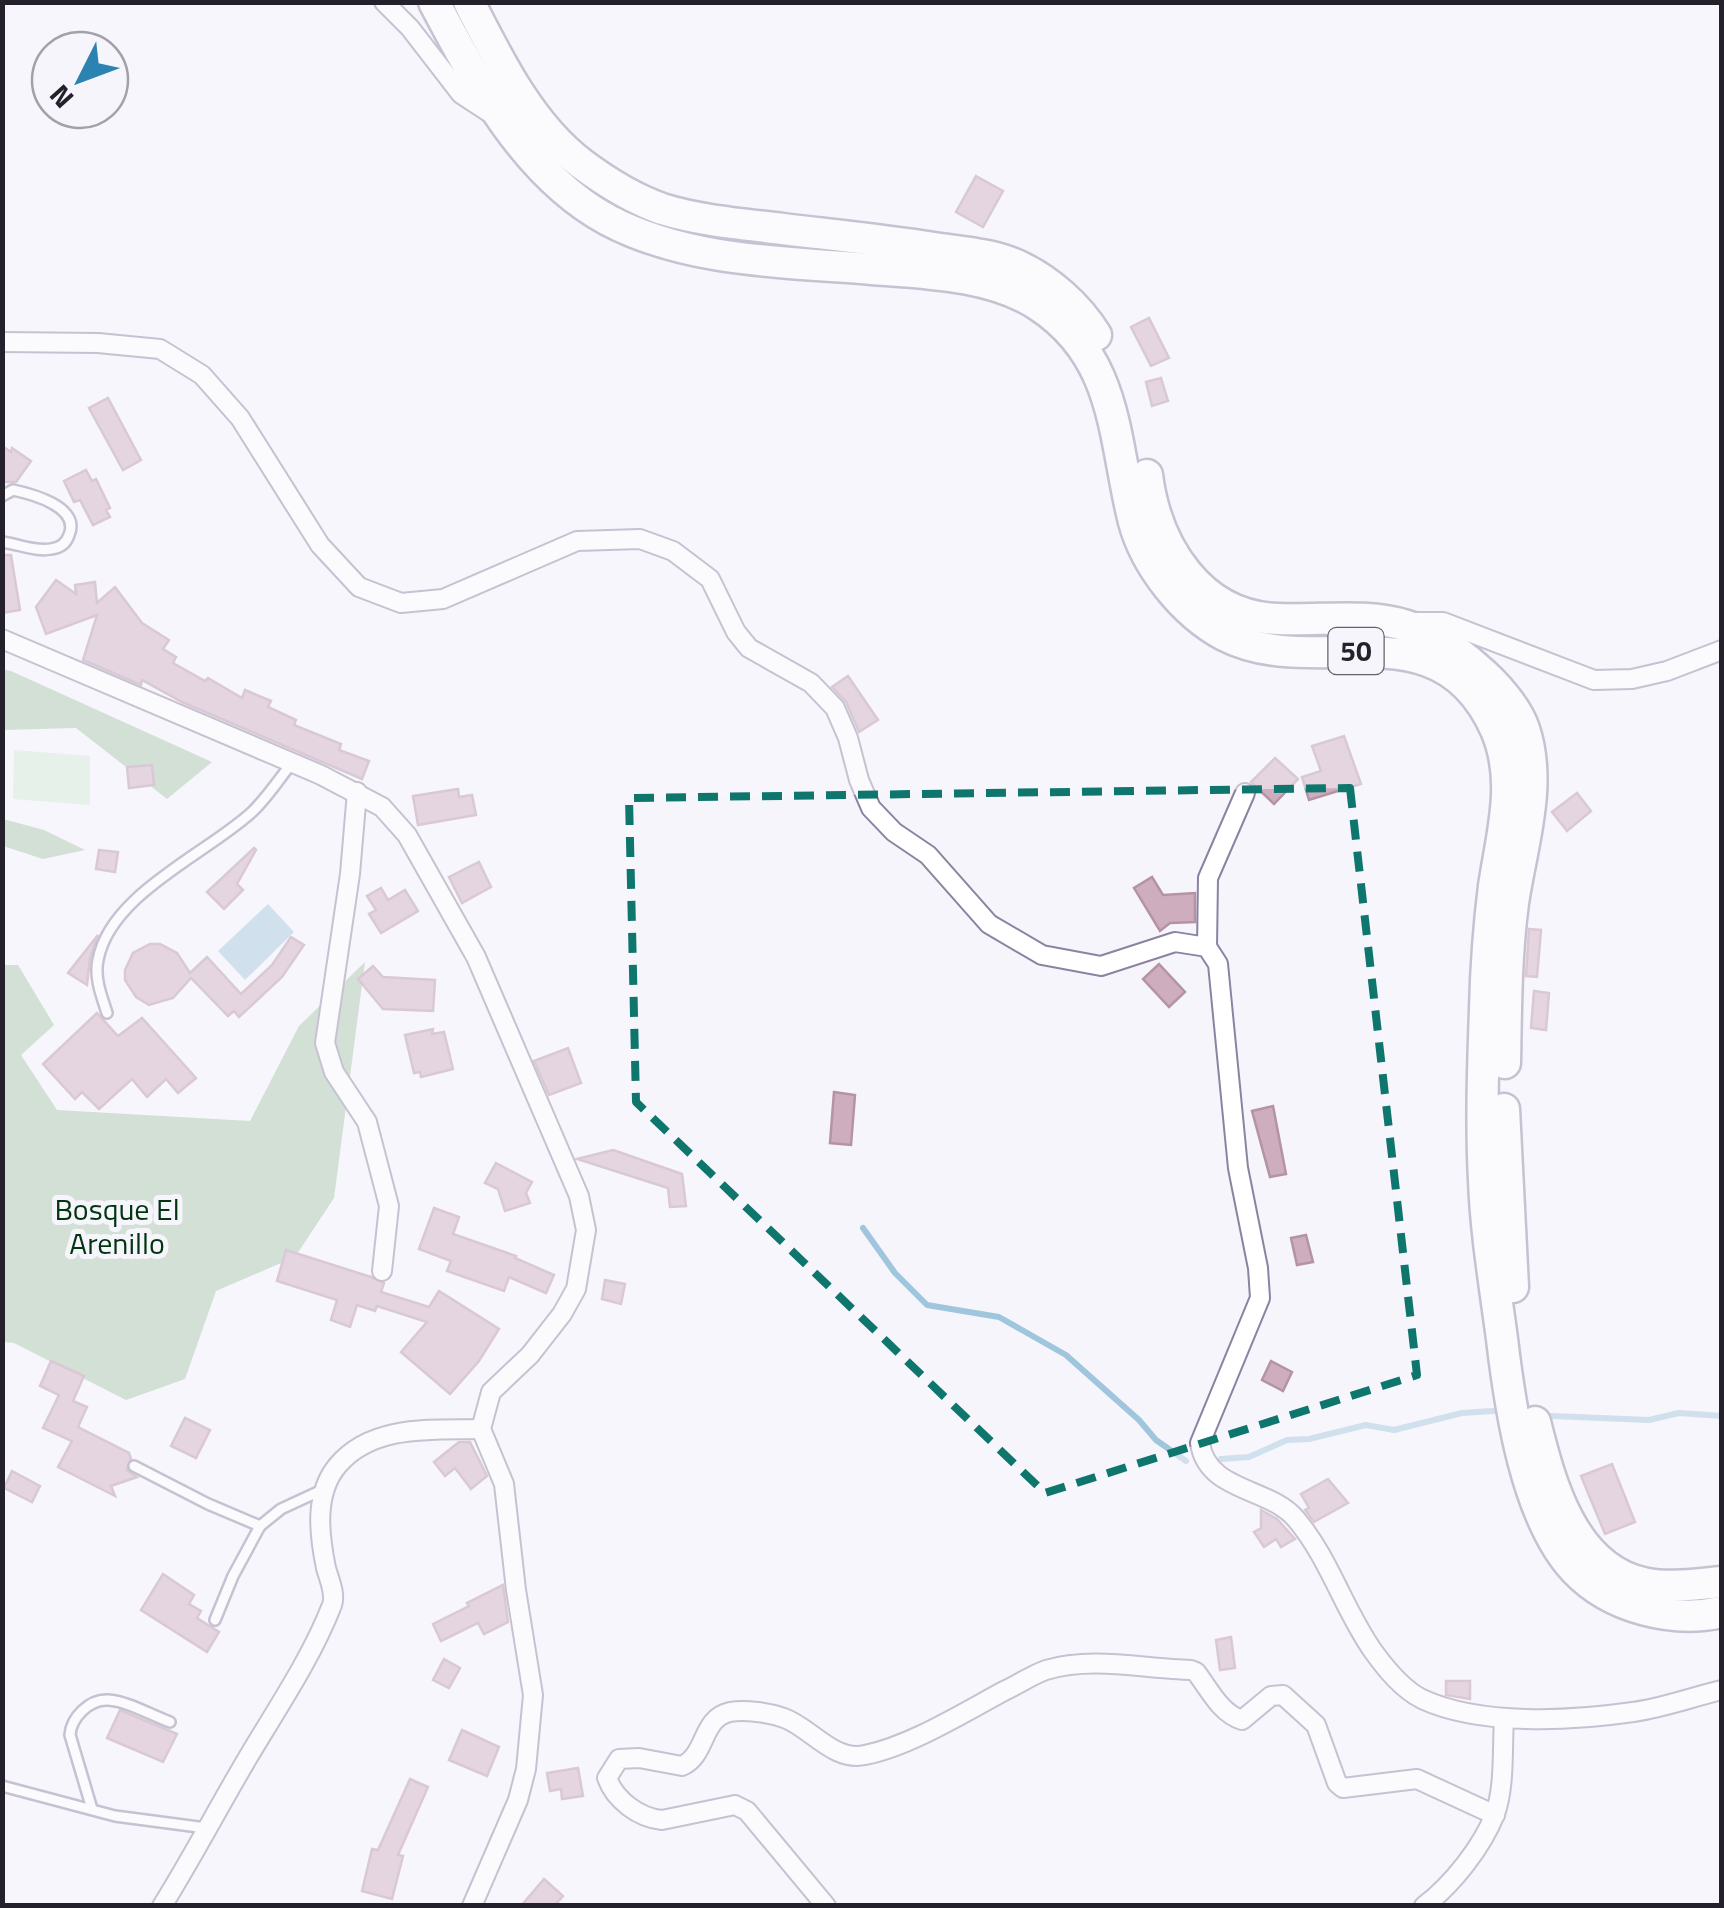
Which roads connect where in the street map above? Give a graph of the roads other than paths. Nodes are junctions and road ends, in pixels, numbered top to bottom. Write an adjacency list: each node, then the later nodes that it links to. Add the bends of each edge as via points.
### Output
1 (384, 2): 5 (street, via 460,94)
2 (434, 2): 4 (highway, 50)
3 (469, 2): 4 (highway, 50)
4 (478, 51): 5 (highway, 50); 9 (highway, 50, via 580,162 660,208 978,254 1038,277 1093,330 1117,373 1136,420 1158,525 1190,579 1232,610 1256,617)
5 (508, 125): 23 (highway, 50, via 574,196 608,220 657,240 706,253 937,274 1011,290 1040,306 1068,330 1102,380 1134,524 1170,589 1199,618 1256,646 1413,655 1473,694 1494,725 1509,790 1486,988 1484,1175 1506,1386 1527,1471 1549,1533 1576,1572 1646,1611 1701,1617)
6 (2, 342): 15 (street, via 160,348 188,366 240,418 320,546 359,587 401,603 443,599 576,540 640,539 674,551 710,580 749,648 811,683 835,708 871,808 928,855 989,924 1042,955 1101,966 1175,942)
7 (2, 496): 8 (lane, via 13,490 40,496 60,509 71,530 59,548)
8 (2, 542)
9 (1404, 624): 11 (street, via 1444,622 1594,680 1650,675); 22 (highway, 50, via 1438,638 1490,678 1524,728 1526,838 1513,904 1504,1126 1516,1318 1534,1420 1562,1510 1587,1548 1613,1571 1643,1584)
10 (2, 639): 12 (street)
11 (1722, 650)
12 (292, 763): 13 (street); 16 (lane, via 253,811 158,880 112,930 97,962)
13 (357, 792): 17 (street, via 325,1043 334,1072 367,1122 385,1189); 18 (street, via 407,835 476,957 579,1196 586,1230 576,1289 530,1355 490,1392)
14 (1245, 793): 15 (street, via 1208,878)
15 (1207, 947): 26 (street, via 1218,964 1238,1168 1260,1298 1200,1443 1202,1458 1219,1476 1288,1509 1373,1651 1402,1686 1420,1698)
16 (108, 1014)
17 (382, 1271)
18 (482, 1429): 20 (street, via 384,1436 348,1455); 33 (street, via 504,1484 533,1696 518,1800)
19 (134, 1466): 21 (lane)
20 (322, 1490): 21 (lane); 31 (street, via 324,1560 334,1600)
21 (260, 1526): 24 (lane)
22 (1722, 1582)
23 (1722, 1612)
24 (215, 1620)
25 (1722, 1690): 26 (street, via 1632,1712)
26 (1504, 1720): 30 (street)
27 (170, 1722): 29 (lane, via 108,1700 80,1712 70,1734)
28 (2, 1786): 29 (lane)
29 (92, 1809): 31 (lane)
30 (1495, 1815): 34 (street, via 1416,1780 1343,1788 1316,1725 1282,1694 1242,1720 1222,1708 1196,1672 1109,1663 1046,1670 866,1756 834,1749 786,1718 732,1712 710,1724 698,1756 682,1766 639,1758 619,1759 611,1767 607,1778 617,1798 651,1819 741,1808); 35 (street, via 1446,1890)
31 (206, 1828): 32 (street)
32 (163, 1905)
33 (472, 1906)
34 (826, 1906)
35 (1424, 1906)

